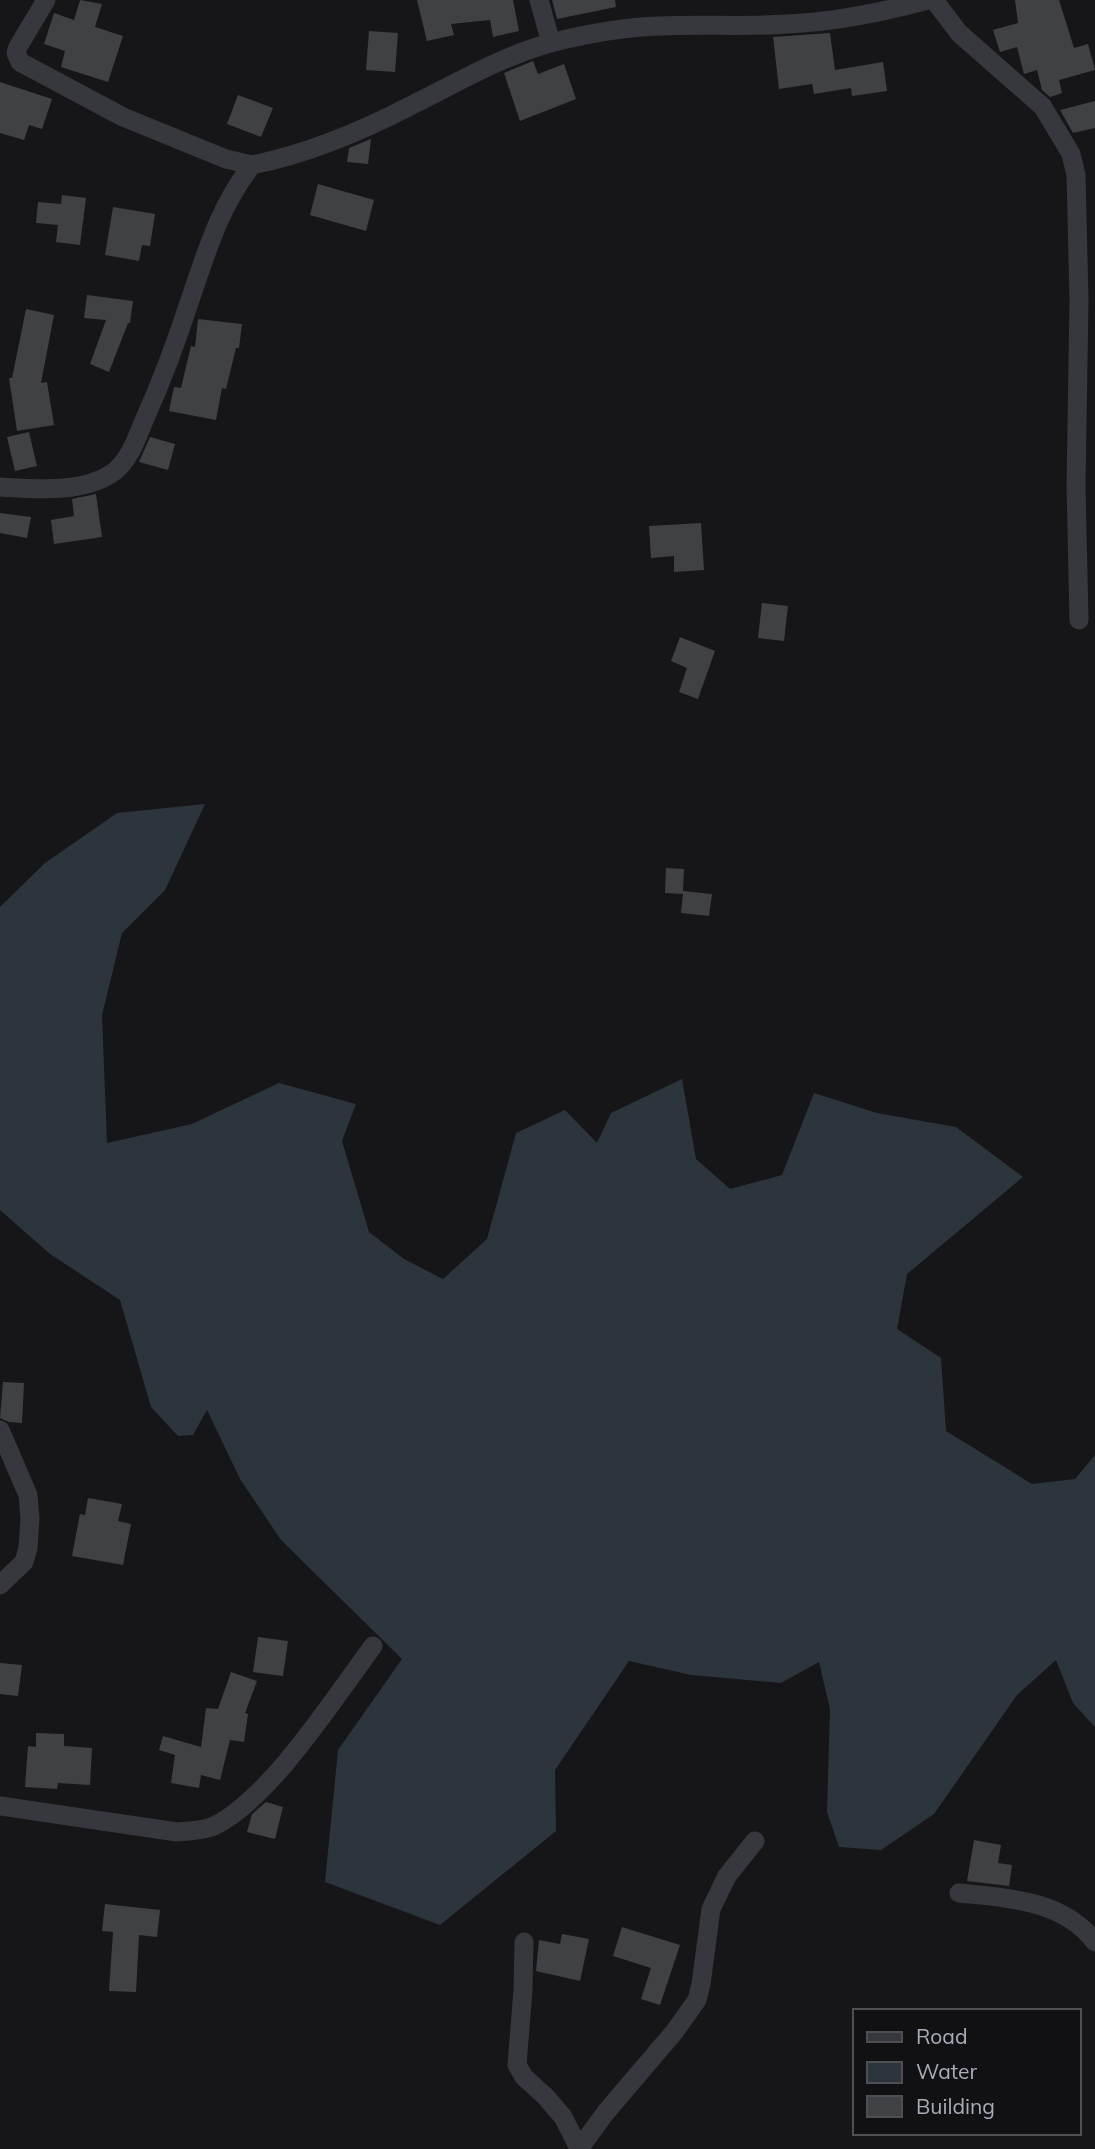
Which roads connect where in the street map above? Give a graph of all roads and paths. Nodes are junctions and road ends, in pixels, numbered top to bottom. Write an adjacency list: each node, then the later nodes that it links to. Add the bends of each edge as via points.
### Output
1 (46, 0): 6 (street, via 18,47 20,62 123,117)
2 (539, 0): 5 (street)
3 (928, 0): 5 (street, via 822,21 659,26)
4 (934, 0): 8 (street, via 959,33 1043,107 1071,154 1076,175)
5 (551, 43): 6 (street, via 474,72 333,142)
6 (252, 165): 7 (street, via 218,217 166,370 130,453 104,478 82,484 49,490)
7 (0, 487)
8 (1079, 620)
9 (0, 1430): 10 (street, via 28,1495 30,1518 24,1562)
10 (0, 1585)
11 (373, 1646): 12 (street, via 278,1772 215,1825 177,1832)
12 (0, 1806)
13 (755, 1841): 17 (street, via 727,1876 712,1909 697,2000)
14 (959, 1893): 16 (street, via 1033,1902 1082,1928)
15 (524, 1942): 17 (street, via 517,2065 563,2117)
16 (1095, 1942)
17 (579, 2148)

